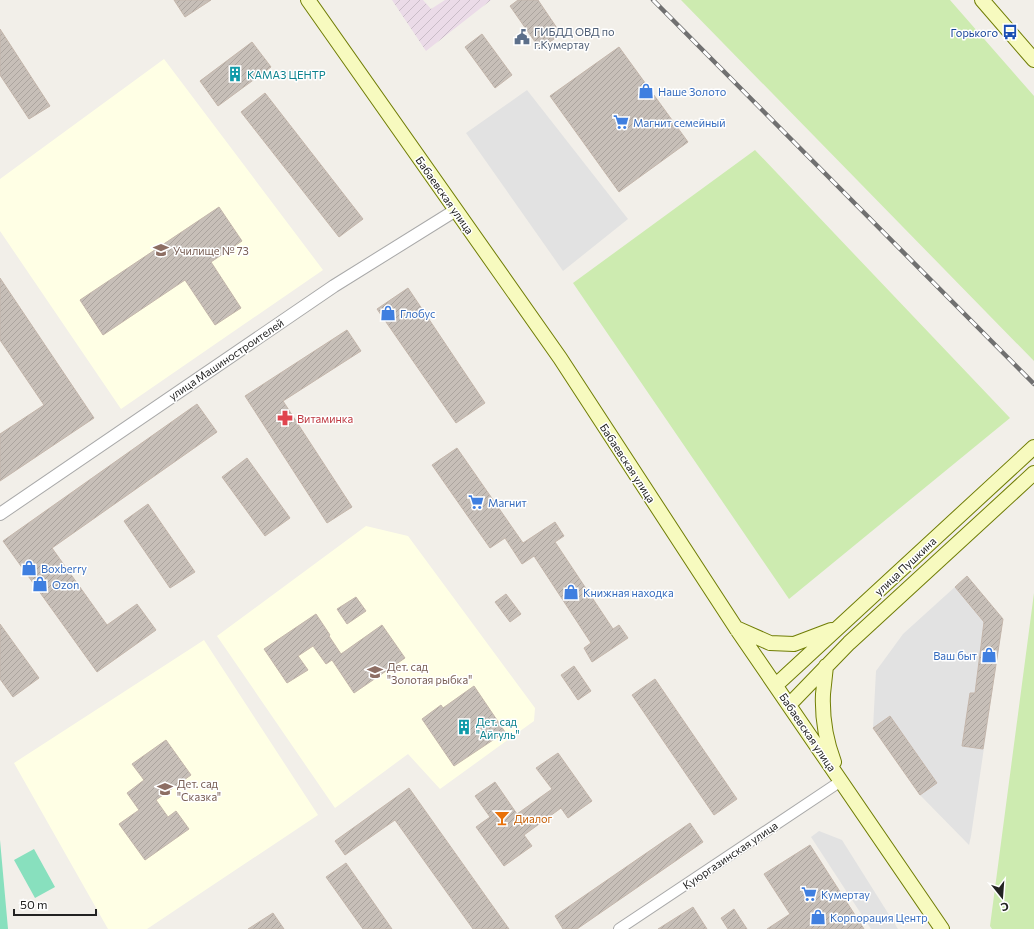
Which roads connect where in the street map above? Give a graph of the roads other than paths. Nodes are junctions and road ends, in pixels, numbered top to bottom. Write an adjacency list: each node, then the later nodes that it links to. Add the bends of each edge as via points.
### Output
1 (308, 0): 4 (main road, Бабаевская улица)
2 (982, 0): 3 (main road)
3 (1034, 60)
4 (456, 210): 7 (street, улица Машиностроителей, via 334,286); 8 (main road, Бабаевская улица, via 560,358)
5 (1034, 447): 9 (main road, улица Пушкина)
6 (1034, 473): 10 (main road, улица Пушкина)
7 (0, 514)
8 (736, 628): 9 (main road, via 770,643 794,644); 11 (main road, Бабаевская улица)
9 (837, 628): 11 (main road, улица Пушкина)
10 (826, 666): 12 (main road, улица Пушкина); 13 (main road, via 823,695 825,724 829,750)
11 (776, 685): 12 (main road, Бабаевская улица)
12 (789, 705): 13 (main road, Бабаевская улица)
13 (841, 781): 14 (street, Куюргазинская улица); 15 (main road, Бабаевская улица)
14 (619, 929)
15 (942, 929)

